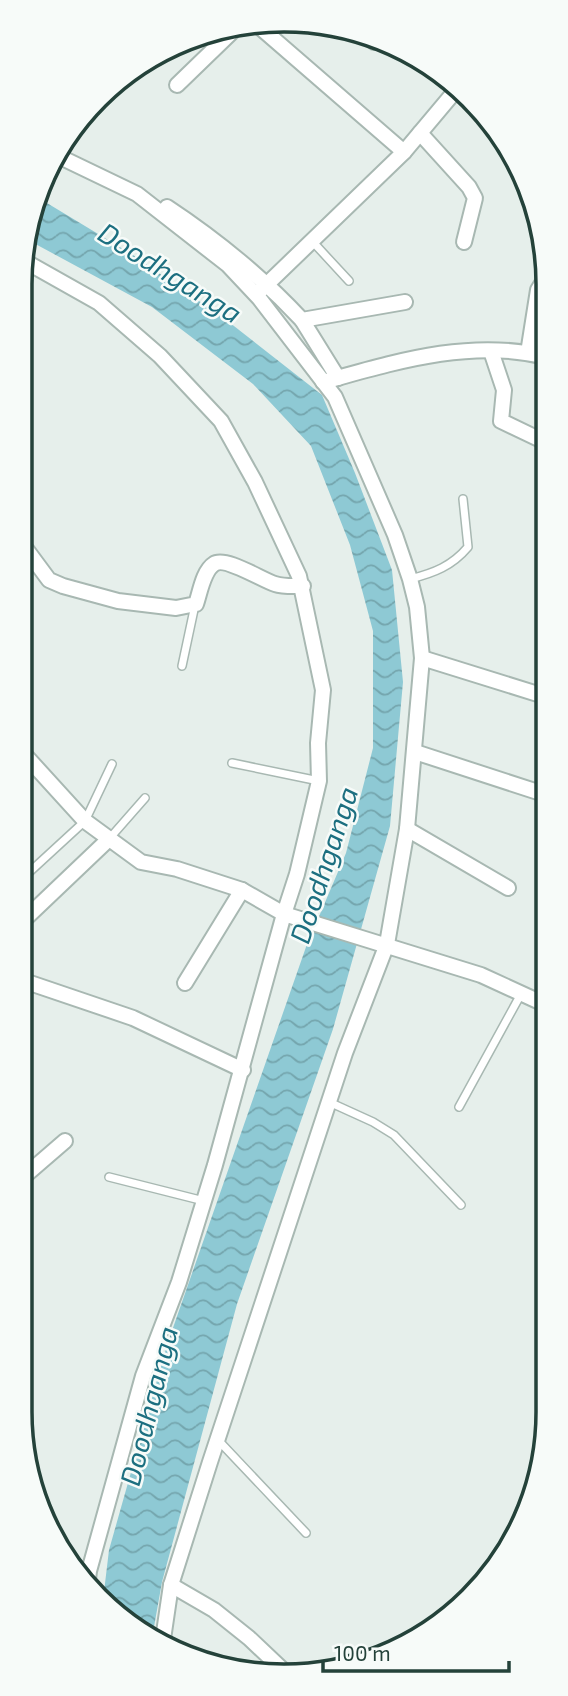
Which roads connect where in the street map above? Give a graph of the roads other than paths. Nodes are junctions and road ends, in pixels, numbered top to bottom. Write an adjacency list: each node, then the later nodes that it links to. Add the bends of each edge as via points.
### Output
1 (266, 32): 6 (street)
2 (225, 38): 3 (street)
3 (177, 85)
4 (451, 96): 5 (street)
5 (419, 133): 6 (street); 10 (street, via 475,198)
6 (404, 152): 9 (street)
7 (64, 159): 8 (street)
8 (137, 194): 13 (street, via 161,203 198,227); 14 (street, via 228,265)
9 (312, 241): 12 (lane); 13 (street)
10 (464, 242)
11 (32, 265): 27 (street, via 99,303 160,356 221,421)
12 (349, 281)
13 (267, 283): 14 (street); 17 (street)
14 (256, 295): 22 (street)
15 (405, 302): 17 (street)
16 (536, 317): 19 (street)
17 (302, 320): 21 (street)
18 (491, 351): 19 (street); 21 (street, via 447,351); 23 (street, via 504,390 501,421)
19 (528, 353): 20 (street)
20 (536, 355)
21 (338, 378): 22 (street)
22 (323, 382): 26 (street, via 335,397)
23 (536, 438)
24 (463, 499): 26 (lane, via 468,547 451,564)
25 (32, 557): 28 (street, via 49,580 63,586 118,601 176,608)
26 (410, 579): 29 (street)
27 (303, 586): 28 (street, via 278,585 218,562 207,573); 36 (street, via 324,691)
28 (196, 604): 30 (lane)
29 (422, 658): 31 (street); 32 (street)
30 (182, 666)
31 (536, 694)
32 (415, 752): 37 (street); 40 (street)
33 (232, 763): 36 (lane)
34 (113, 764): 39 (lane)
35 (32, 774): 39 (street)
36 (319, 781): 46 (street)
37 (536, 791)
38 (145, 798): 41 (lane)
39 (85, 821): 41 (street); 42 (lane)
40 (407, 829): 43 (street); 47 (street)
41 (109, 839): 44 (street, via 141,862); 45 (street)
42 (32, 870)
43 (508, 888)
44 (242, 890): 46 (street); 48 (street)
45 (32, 912)
46 (284, 914): 47 (street); 52 (street)
47 (381, 942): 50 (street); 53 (street)
48 (186, 983)
49 (32, 984): 52 (street, via 133,1018)
50 (521, 993): 51 (street); 54 (lane)
51 (536, 1000)
52 (243, 1070): 58 (street)
53 (328, 1102): 59 (lane, via 394,1135); 60 (street)
54 (459, 1107)
55 (65, 1141): 56 (street)
56 (32, 1170)
57 (109, 1177): 58 (lane)
58 (204, 1201): 62 (street, via 143,1376)
59 (461, 1205)
60 (217, 1440): 61 (lane); 63 (street)
61 (306, 1533)
62 (89, 1572)
63 (171, 1585): 64 (street); 65 (street, via 215,1610)
64 (164, 1634)
65 (277, 1664)

